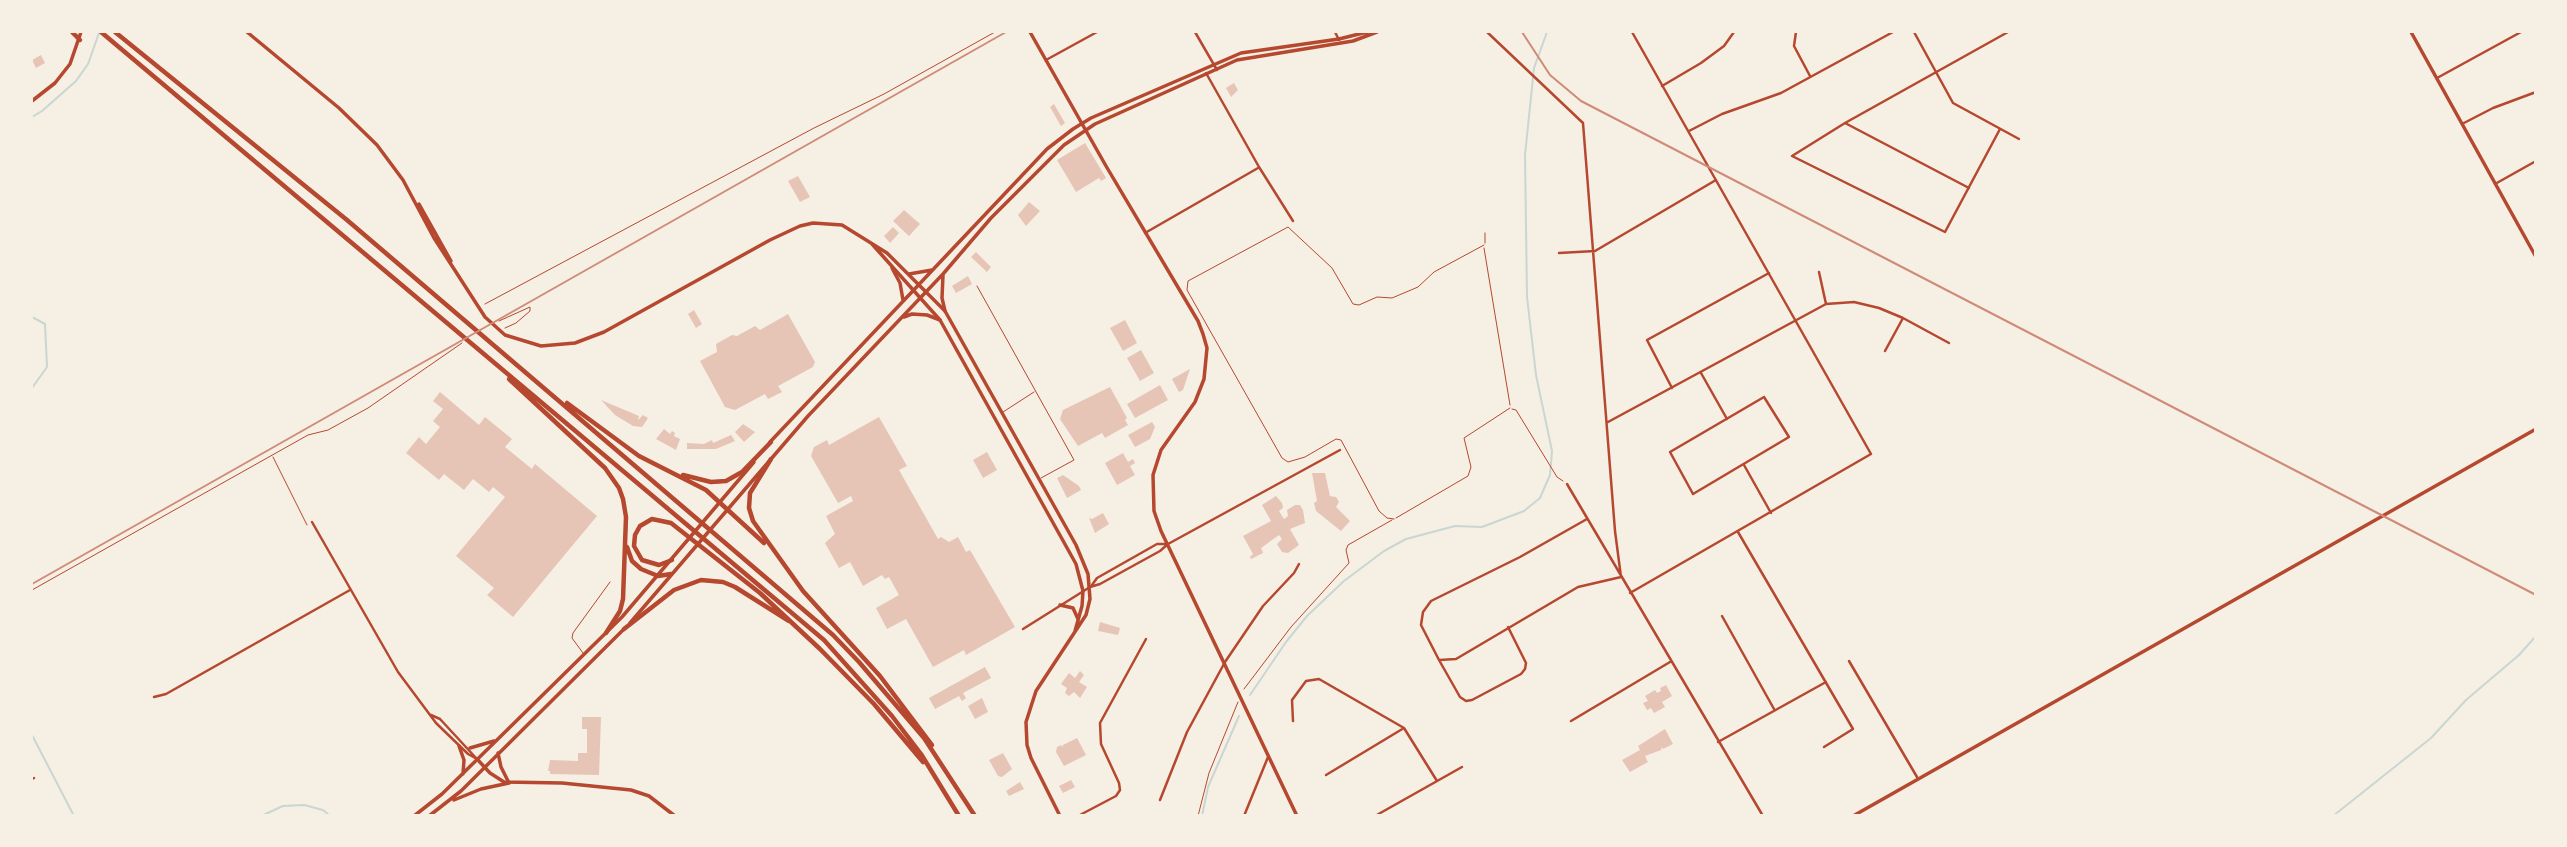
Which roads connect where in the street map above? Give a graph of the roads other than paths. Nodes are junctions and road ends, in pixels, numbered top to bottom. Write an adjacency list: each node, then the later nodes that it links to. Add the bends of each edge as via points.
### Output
1 (72, 32): 21 (highway)
2 (81, 32): 21 (street)
3 (101, 32): 71 (highway)
4 (247, 32): 48 (street, via 377,145 439,236 485,317 505,335 533,345 575,344 604,332 800,226 842,225)
5 (1030, 32): 23 (street)
6 (1097, 32): 23 (street)
7 (1195, 32): 24 (street)
8 (1335, 32): 22 (street)
9 (1367, 32): 22 (street)
10 (1377, 32): 22 (street)
11 (1487, 32): 49 (street, via 1583,123)
12 (1632, 32): 31 (street)
13 (1734, 32): 31 (street, via 1716,52)
14 (1796, 32): 29 (street, via 1794,46)
15 (1893, 32): 29 (street)
16 (1914, 32): 27 (street)
17 (2008, 32): 27 (street)
18 (2411, 32): 30 (street)
19 (2521, 32): 30 (street)
20 (117, 33): 74 (highway)
21 (80, 40): 33 (street, via 62,75)
22 (1339, 41): 24 (street, via 1241,53); 26 (street, via 1237,60)
23 (1046, 60): 35 (street)
24 (1214, 64): 25 (street); 26 (street)
25 (1203, 69): 28 (street); 35 (street)
26 (1216, 70): 28 (street)
27 (1936, 72): 34 (street); 38 (street, via 1953,103)
28 (1206, 74): 37 (street); 42 (street)
29 (1811, 77): 39 (street)
30 (2437, 78): 36 (street)
31 (1661, 86): 39 (street)
32 (2536, 92): 36 (street)
33 (32, 101)
34 (1845, 123): 45 (street); 45 (street, via 1792,156 1945,232)
35 (1082, 124): 37 (street); 53 (street, via 1047,149)
36 (2462, 124): 44 (street)
37 (1086, 130): 47 (street); 57 (street, via 1051,156)
38 (2000, 130): 40 (street); 45 (street)
39 (1689, 131): 43 (street)
40 (2019, 139)
41 (2536, 161): 44 (street)
42 (1259, 167): 46 (street); 47 (street)
43 (1716, 180): 49 (street); 55 (street)
44 (2495, 184): 51 (street)
45 (1969, 188)
46 (1293, 221)
47 (1145, 233): 96 (street, via 1198,321 1207,348 1204,379 1195,402 1167,439 1153,475 1154,511)
48 (868, 240): 52 (street); 56 (street)
49 (1595, 251): 50 (street); 80 (street)
50 (1559, 253)
51 (2536, 257)
52 (892, 268): 60 (street); 63 (street)
53 (934, 270): 56 (street); 58 (street)
54 (1819, 272): 64 (street)
55 (1769, 273): 69 (street); 75 (street, via 1647,340)
56 (909, 274): 58 (street)
57 (943, 274): 61 (street); 65 (street)
58 (920, 285): 60 (street); 61 (street)
59 (977, 286): 76 (lane)
60 (914, 290): 62 (street); 63 (street)
61 (926, 291): 62 (street); 65 (street)
62 (921, 297): 66 (street); 68 (street)
63 (902, 302): 82 (street)
64 (1826, 304): 67 (street, via 1854,302); 69 (street)
65 (945, 311): 77 (street)
66 (902, 317): 68 (street, via 918,314); 84 (street)
67 (1903, 318): 70 (street); 72 (street)
68 (940, 320): 78 (street)
69 (1797, 320): 73 (street); 91 (street, via 1871,454)
70 (1950, 343)
71 (475, 347): 95 (highway, via 613,478 626,507); 141 (highway, via 824,640 892,716)
72 (1885, 351)
73 (1701, 373): 75 (street); 79 (street)
74 (536, 380): 86 (highway, via 621,444); 146 (highway, via 833,635 901,710)
75 (1672, 388): 80 (street)
76 (1036, 391): 77 (lane); 87 (lane, via 1074,460)
77 (1002, 413): 78 (lane); 87 (street)
78 (996, 418): 106 (street, via 1076,564)
79 (1727, 419): 85 (street, via 1764,397 1789,437); 85 (street, via 1670,452 1693,494)
80 (1608, 422): 102 (street)
81 (2536, 429): 143 (street)
82 (771, 442): 86 (highway, via 742,472 726,481); 89 (street)
83 (1340, 450): 96 (street)
84 (771, 458): 90 (street); 97 (highway, via 754,485 750,508)
85 (1744, 464): 91 (street)
86 (673, 473): 89 (highway)
87 (1039, 479): 104 (street, via 1083,560)
88 (1567, 484): 92 (street)
89 (721, 503): 90 (highway); 98 (street)
90 (727, 508): 97 (highway); 100 (street)
91 (1771, 513): 94 (street)
92 (1587, 519): 102 (street); 119 (street, via 1431,601 1421,625)
93 (312, 522): 105 (street)
94 (1738, 532): 107 (street); 123 (street)
95 (625, 542): 101 (highway, via 636,566); 115 (highway, via 623,599)
96 (1168, 544): 104 (street); 104 (street, via 1157,544 1097,578); 121 (street)
97 (774, 553): 146 (highway, via 907,709)
98 (672, 560): 101 (street); 111 (highway, via 659,565 642,560 633,540 640,526 659,519 678,527)
99 (1298, 564): 121 (street)
100 (671, 574): 101 (highway); 113 (street)
101 (658, 576): 115 (street)
102 (1621, 577): 107 (street); 112 (street, via 1578,587)
103 (610, 582): 118 (lane, via 573,633)
104 (1090, 587): 106 (street); 116 (street, via 1086,615)
105 (350, 590): 124 (street); 126 (street, via 398,672)
106 (1083, 591): 108 (street); 110 (street)
107 (1630, 593): 122 (street)
108 (1060, 605): 110 (street, via 1073,608); 114 (street)
109 (1722, 616): 125 (street)
110 (1079, 619): 116 (street)
111 (798, 627): 113 (highway, via 735,587 701,580 674,590); 141 (highway)
112 (1508, 627): 119 (street, via 1456,659); 119 (street, via 1525,669 1472,700 1460,697)
113 (624, 629): 135 (street)
114 (1023, 629)
115 (606, 633): 118 (street)
116 (1074, 635): 154 (street, via 1036,691 1026,724 1031,758)
117 (1146, 639): 155 (street, via 1100,723 1100,738 1120,790)
118 (584, 654): 130 (street)
119 (1439, 660)
120 (1849, 661): 143 (street)
121 (1224, 662): 136 (street); 147 (street, via 1187,732)
122 (1670, 662): 128 (street); 131 (street)
123 (1826, 682): 125 (street); 133 (street, via 1853,729)
124 (154, 697)
125 (1774, 709): 131 (street)
126 (431, 715): 132 (street); 134 (street)
127 (1293, 721): 129 (street, via 1292,699 1306,681 1319,679)
128 (1571, 721)
129 (1404, 728): 142 (street); 144 (street)
130 (496, 741): 134 (street); 137 (street)
131 (1718, 742): 159 (street)
132 (459, 746): 137 (street); 140 (street)
133 (1824, 747)
134 (470, 748): 137 (street)
135 (498, 754): 138 (street); 145 (street)
136 (1269, 754): 156 (street); 157 (street)
137 (477, 759): 138 (street); 140 (street)
138 (485, 767): 145 (street); 148 (street)
139 (1462, 767): 144 (street)
140 (463, 774): 149 (street)
141 (935, 775): 152 (highway)
142 (1326, 775)
143 (1917, 777): 160 (street)
144 (1437, 781): 158 (street)
145 (509, 783): 148 (street); 151 (street, via 631,790 649,796)
146 (957, 787): 153 (highway)
147 (1160, 800)
148 (449, 802): 150 (street)
149 (414, 816)
150 (429, 816)
151 (675, 816)
152 (958, 816)
153 (975, 816)
154 (1060, 816)
155 (1078, 816)
156 (1244, 816)
157 (1297, 816)
158 (1375, 816)
159 (1763, 816)
160 (1853, 816)

